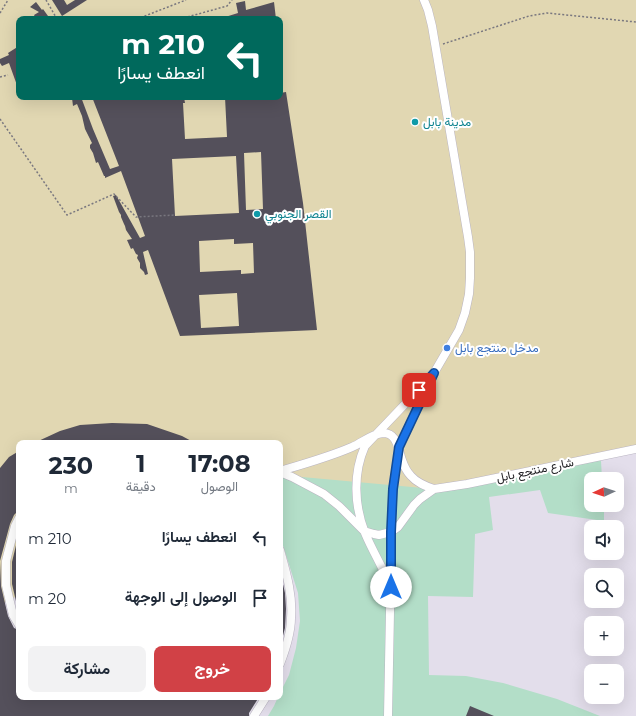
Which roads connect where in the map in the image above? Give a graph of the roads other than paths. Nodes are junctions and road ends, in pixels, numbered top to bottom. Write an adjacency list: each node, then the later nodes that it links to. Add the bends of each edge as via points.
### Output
1 (424, 0): 2 (street, via 435,47 470,252 469,294 463,322)
2 (434, 373): 3 (street); 4 (street)
3 (376, 434): 4 (street, via 384,433 391,436); 6 (street, via 335,454); 10 (street, via 365,446 356,479)
4 (399, 447): 8 (street, via 401,458 410,476 418,483); 11 (street, via 393,489)
5 (636, 449): 8 (street, شارع منتجع بابل)
6 (283, 471)
7 (283, 473): 10 (street, via 324,494)
8 (434, 489): 11 (street, شارع منتجع بابل, via 414,505 398,527)
9 (16, 524): 14 (street, via 6,561 6,585)
10 (364, 531): 11 (street, via 379,535); 13 (street)
11 (391, 532): 13 (street)
12 (283, 562): 15 (street, via 290,590 292,618)
13 (391, 587): 18 (street)
14 (16, 620)
15 (283, 656)
16 (264, 700): 17 (street)
17 (254, 716)
18 (388, 716)

